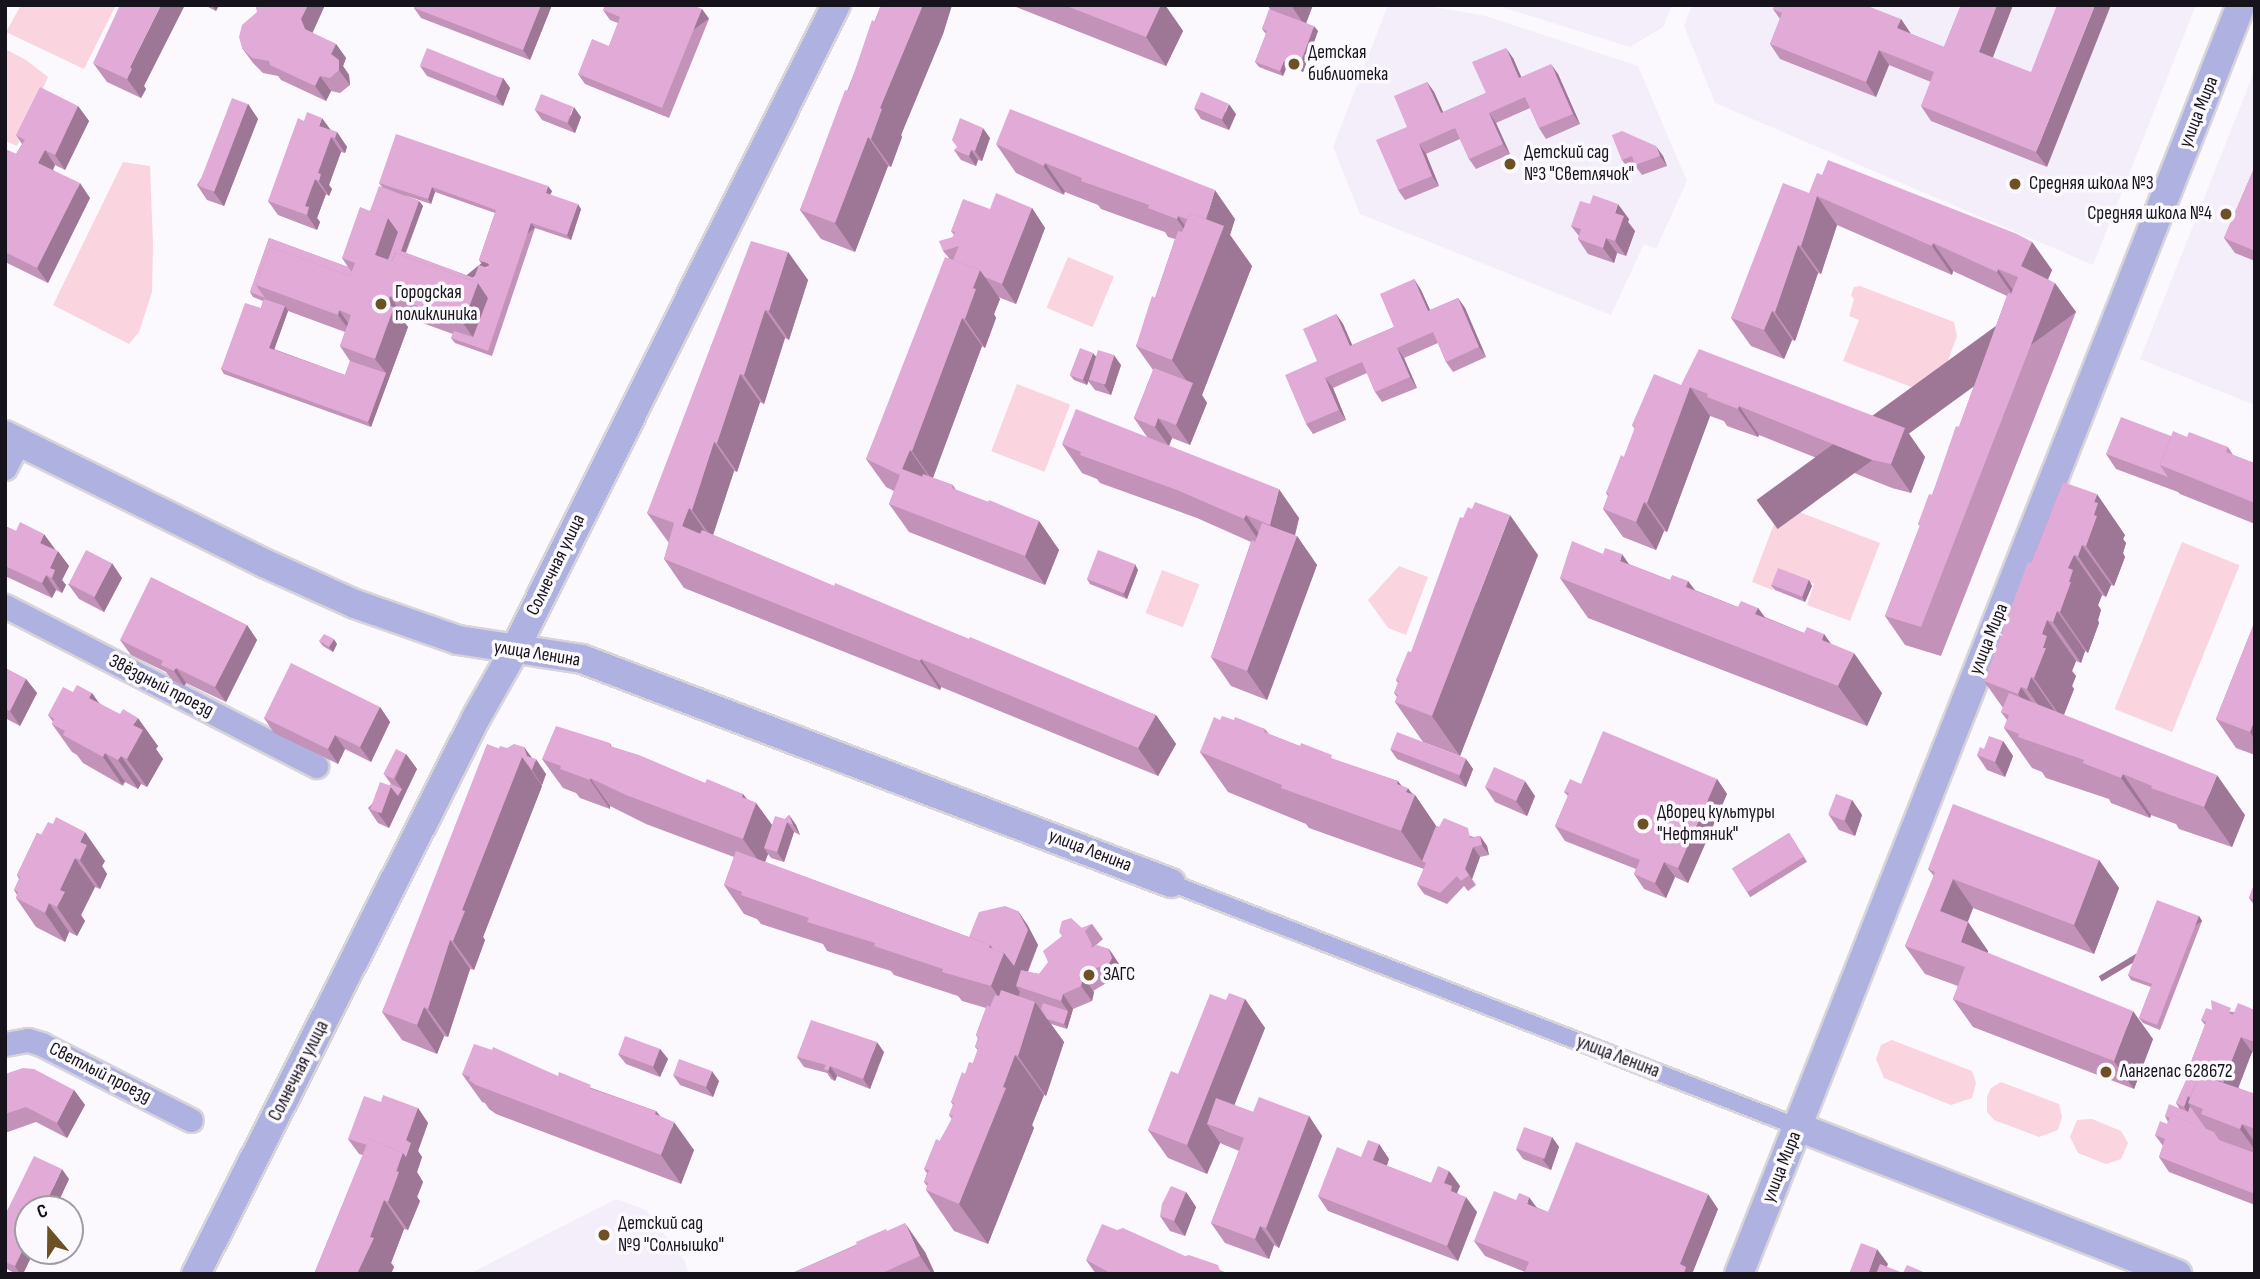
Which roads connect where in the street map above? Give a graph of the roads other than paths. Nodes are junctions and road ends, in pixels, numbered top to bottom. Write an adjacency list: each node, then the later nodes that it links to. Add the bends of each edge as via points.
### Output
1 (836, 5): 6 (street, Солнечная улица)
2 (2241, 5): 11 (street, улица Мира)
3 (12, 438): 4 (street); 6 (street, улица Ленина, via 355,604 458,640)
4 (5, 468)
5 (5, 606): 7 (street, Звёздный проезд)
6 (515, 649): 8 (street, улица Ленина, via 568,655 596,664); 12 (street, Солнечная улица)
7 (316, 766)
8 (1171, 883): 11 (street, улица Ленина)
9 (5, 1044): 10 (street, Светлый проезд, via 28,1040 41,1044)
10 (191, 1120)
11 (1798, 1127): 13 (street, улица Мира); 14 (street, улица Ленина)
12 (196, 1274)
13 (1739, 1274)
14 (2177, 1274)

